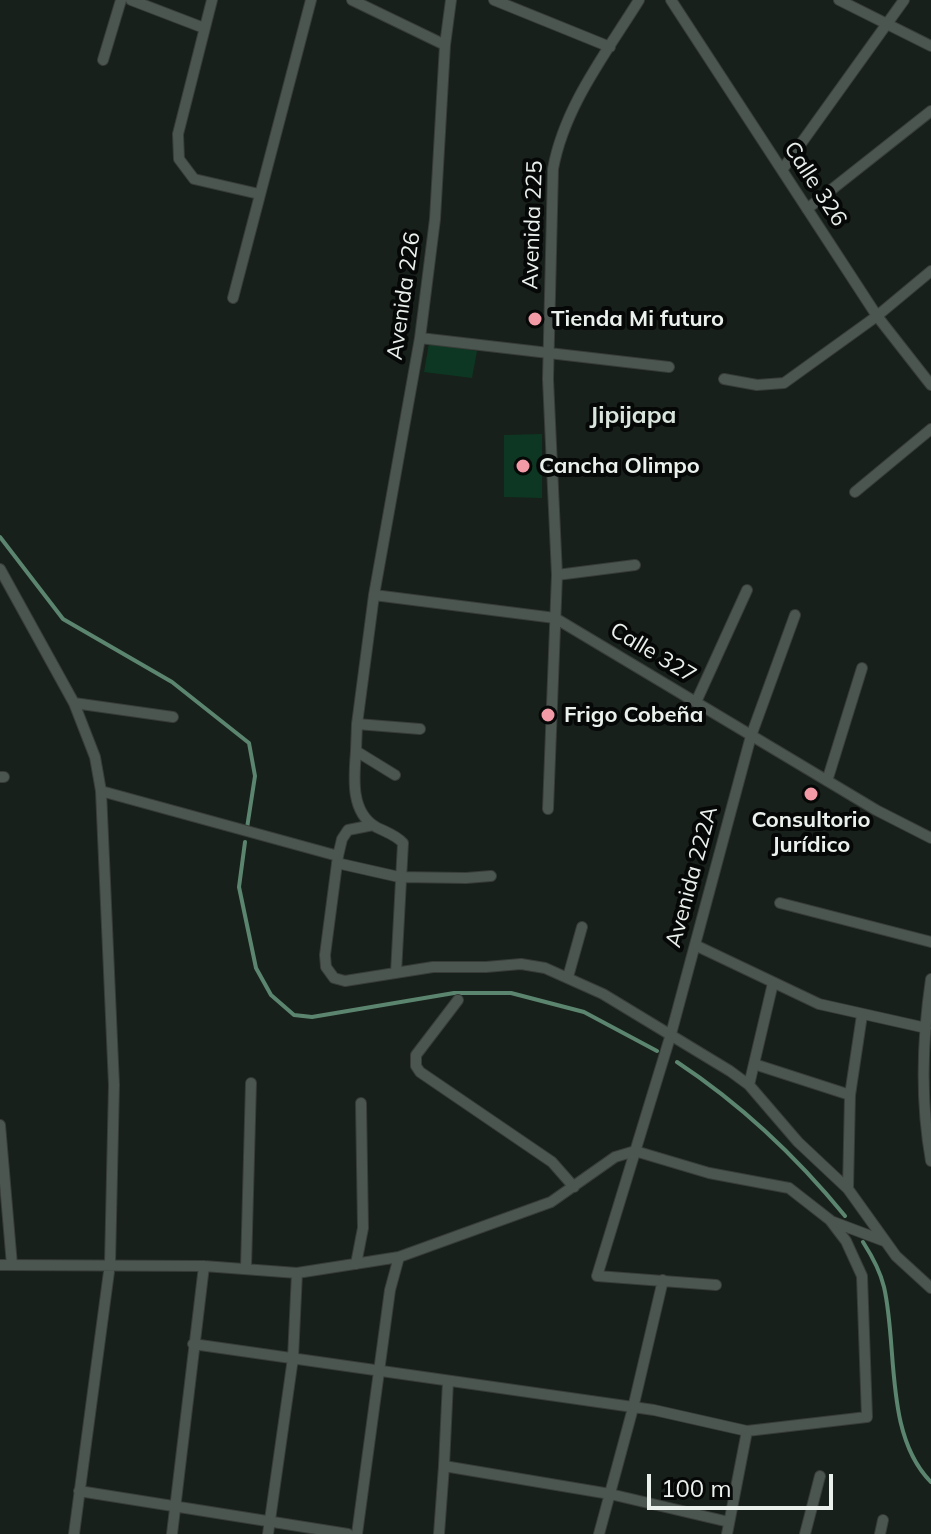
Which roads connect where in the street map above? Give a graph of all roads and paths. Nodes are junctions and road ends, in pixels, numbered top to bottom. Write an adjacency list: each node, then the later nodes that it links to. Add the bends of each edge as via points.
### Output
1 (121, 0): 17 (street)
2 (131, 0): 13 (street)
3 (212, 0): 13 (street)
4 (311, 0): 20 (street)
5 (352, 0): 14 (street)
6 (451, 0): 14 (street, Avenida 226)
7 (494, 0): 16 (street)
8 (639, 0): 16 (street, Avenida 225)
9 (671, 0): 19 (street, Calle 326)
10 (839, 0): 12 (street)
11 (904, 0): 12 (street)
12 (888, 24): 15 (street); 19 (street)
13 (204, 28): 20 (street, via 178,134 179,159 194,179)
14 (445, 45): 25 (street, Avenida 226, via 435,219)
15 (931, 46)
16 (610, 47): 26 (street, Avenida 225, via 558,142)
17 (103, 60)
18 (931, 111): 21 (street)
19 (782, 170): 21 (street, Calle 326)
20 (259, 194): 23 (street)
21 (807, 209): 24 (street, Calle 326)
22 (931, 271): 24 (street)
23 (233, 298)
24 (877, 316): 28 (street, via 784,383); 29 (street, Calle 326)
25 (420, 338): 26 (street); 36 (street, Avenida 226)
26 (548, 355): 27 (street); 34 (street, Avenida 225)
27 (669, 367)
28 (724, 379)
29 (931, 385)
30 (931, 429): 31 (street)
31 (855, 492)
32 (635, 565): 34 (street)
33 (0, 569): 41 (street)
34 (557, 575): 38 (street, Avenida 225)
35 (747, 590): 40 (street)
36 (374, 595): 38 (street, Calle 327); 43 (street, Avenida 226)
37 (795, 615): 45 (street, Avenida 222A)
38 (555, 618): 40 (street, Calle 327); 50 (street, Avenida 225)
39 (862, 668): 48 (street)
40 (696, 702): 45 (street, Calle 327)
41 (74, 703): 42 (street); 49 (street, via 95,757)
42 (173, 717)
43 (357, 724): 44 (street); 46 (street, Avenida 226)
44 (420, 729)
45 (751, 736): 48 (street, Calle 327); 59 (street, Avenida 222A)
46 (356, 751): 47 (street); 51 (street, Avenida 226, via 356,795)
47 (395, 775)
48 (827, 781): 52 (street, Calle 327)
49 (101, 791): 53 (street); 81 (street, via 114,1085)
50 (548, 809)
51 (373, 825): 53 (street, via 348,830); 55 (street, via 403,843)
52 (931, 838)
53 (338, 860): 55 (street); 60 (street, via 326,967 334,978 345,981)
54 (491, 876): 55 (street)
55 (399, 877): 60 (street)
56 (780, 903): 58 (street)
57 (582, 927): 61 (street)
58 (931, 942)
59 (695, 945): 63 (street); 67 (street, Avenida 222A)
60 (396, 973): 61 (street, via 521,964)
61 (568, 977): 67 (street)
62 (931, 979): 66 (street)
63 (773, 983): 65 (street, via 819,1004); 68 (street)
64 (458, 1000): 76 (street, via 416,1055 416,1066 552,1162)
65 (862, 1015): 66 (street); 71 (street)
66 (926, 1028): 75 (street, via 923,1108)
67 (671, 1034): 70 (street); 74 (street, Avenida 222A)
68 (754, 1064): 70 (street); 71 (street)
69 (251, 1083): 86 (street)
70 (749, 1085): 77 (street)
71 (850, 1095): 77 (street)
72 (361, 1103): 82 (street, via 363,1228)
73 (0, 1125): 84 (street)
74 (635, 1151): 76 (street, via 615,1157); 78 (street, via 709,1173 789,1188); 88 (street, Avenida 222A, via 597,1276)
75 (931, 1161)
76 (574, 1187): 80 (street, via 551,1202)
77 (848, 1189): 79 (street)
78 (830, 1220): 79 (street); 96 (street, via 862,1276 867,1417)
79 (885, 1241): 90 (street)
80 (399, 1257): 82 (street); 93 (street)
81 (110, 1264): 84 (street); 85 (street); 99 (street)
82 (356, 1264): 87 (street)
83 (0, 1265): 84 (street)
84 (12, 1265)
85 (204, 1266): 86 (street); 91 (street)
86 (246, 1268): 87 (street)
87 (297, 1273): 92 (street)
88 (663, 1280): 89 (street); 95 (street)
89 (716, 1285)
90 (931, 1288)
91 (193, 1344): 92 (street); 101 (street)
92 (293, 1358): 93 (street); 103 (street)
93 (379, 1371): 94 (street); 109 (street)
94 (448, 1381): 95 (street); 97 (street)
95 (633, 1408): 96 (street); 100 (street)
96 (747, 1431): 104 (street)
97 (444, 1466): 100 (street); 110 (street)
98 (820, 1476): 113 (street)
99 (79, 1491): 101 (street); 105 (street)
100 (610, 1494): 104 (street); 111 (street)
101 (175, 1506): 103 (street); 106 (street)
102 (883, 1520): 114 (street)
103 (270, 1522): 107 (street); 108 (street)
104 (729, 1522): 112 (street)
105 (74, 1534)
106 (172, 1534)
107 (268, 1534)
108 (348, 1534)
109 (357, 1534)
110 (439, 1534)
111 (599, 1534)
112 (727, 1534)
113 (805, 1534)
114 (880, 1534)

